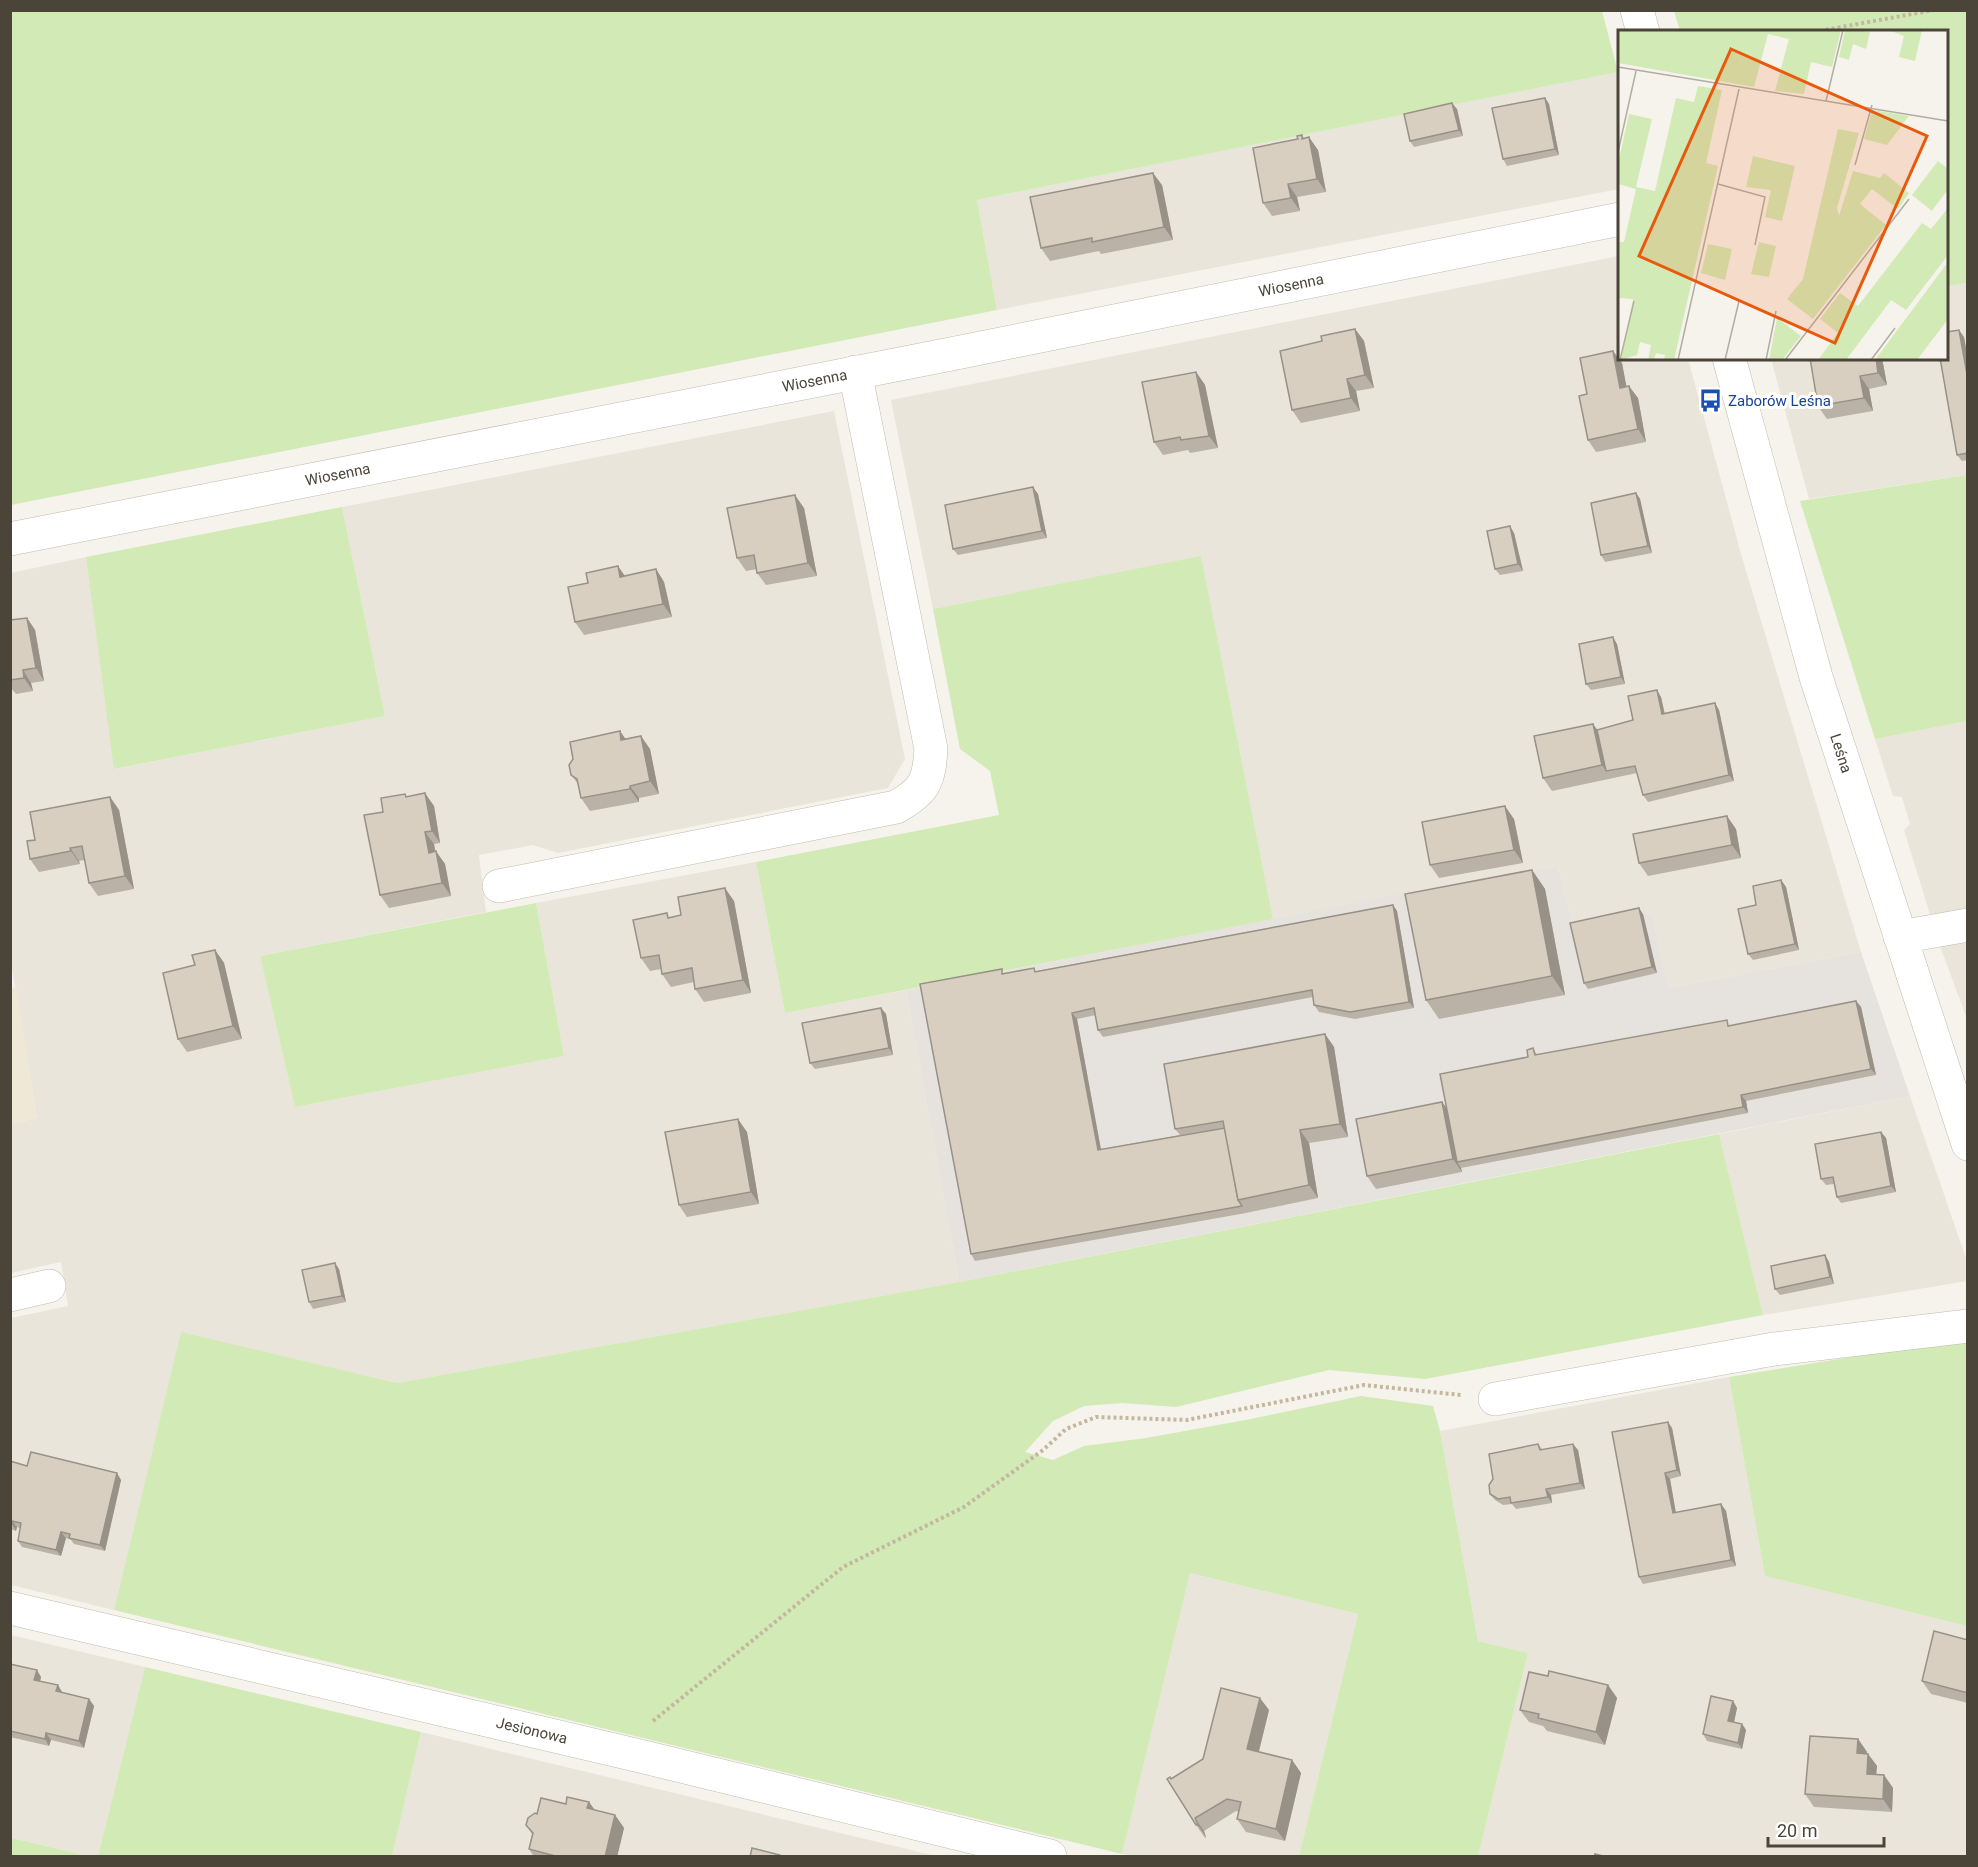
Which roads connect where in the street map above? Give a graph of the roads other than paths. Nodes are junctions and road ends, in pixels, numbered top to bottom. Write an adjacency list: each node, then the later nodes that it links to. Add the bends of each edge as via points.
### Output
1 (1637, 10): 2 (street)
2 (1642, 30)
3 (1618, 219): 5 (street, Wiosenna)
4 (1730, 360): 9 (street, Leśna, via 1816,677)
5 (855, 372): 6 (street, Wiosenna); 7 (street, via 931,749 929,775 915,797 896,807)
6 (10, 539)
7 (499, 886)
8 (1968, 924): 9 (street)
9 (1900, 937): 10 (street, Leśna)
10 (1968, 1144)
11 (49, 1286): 12 (street)
12 (10, 1295)
13 (1968, 1326): 14 (street, via 1774,1349)
14 (1495, 1399)
15 (10, 1608): 16 (street, Jesionowa, via 644,1756)
16 (1050, 1857)

